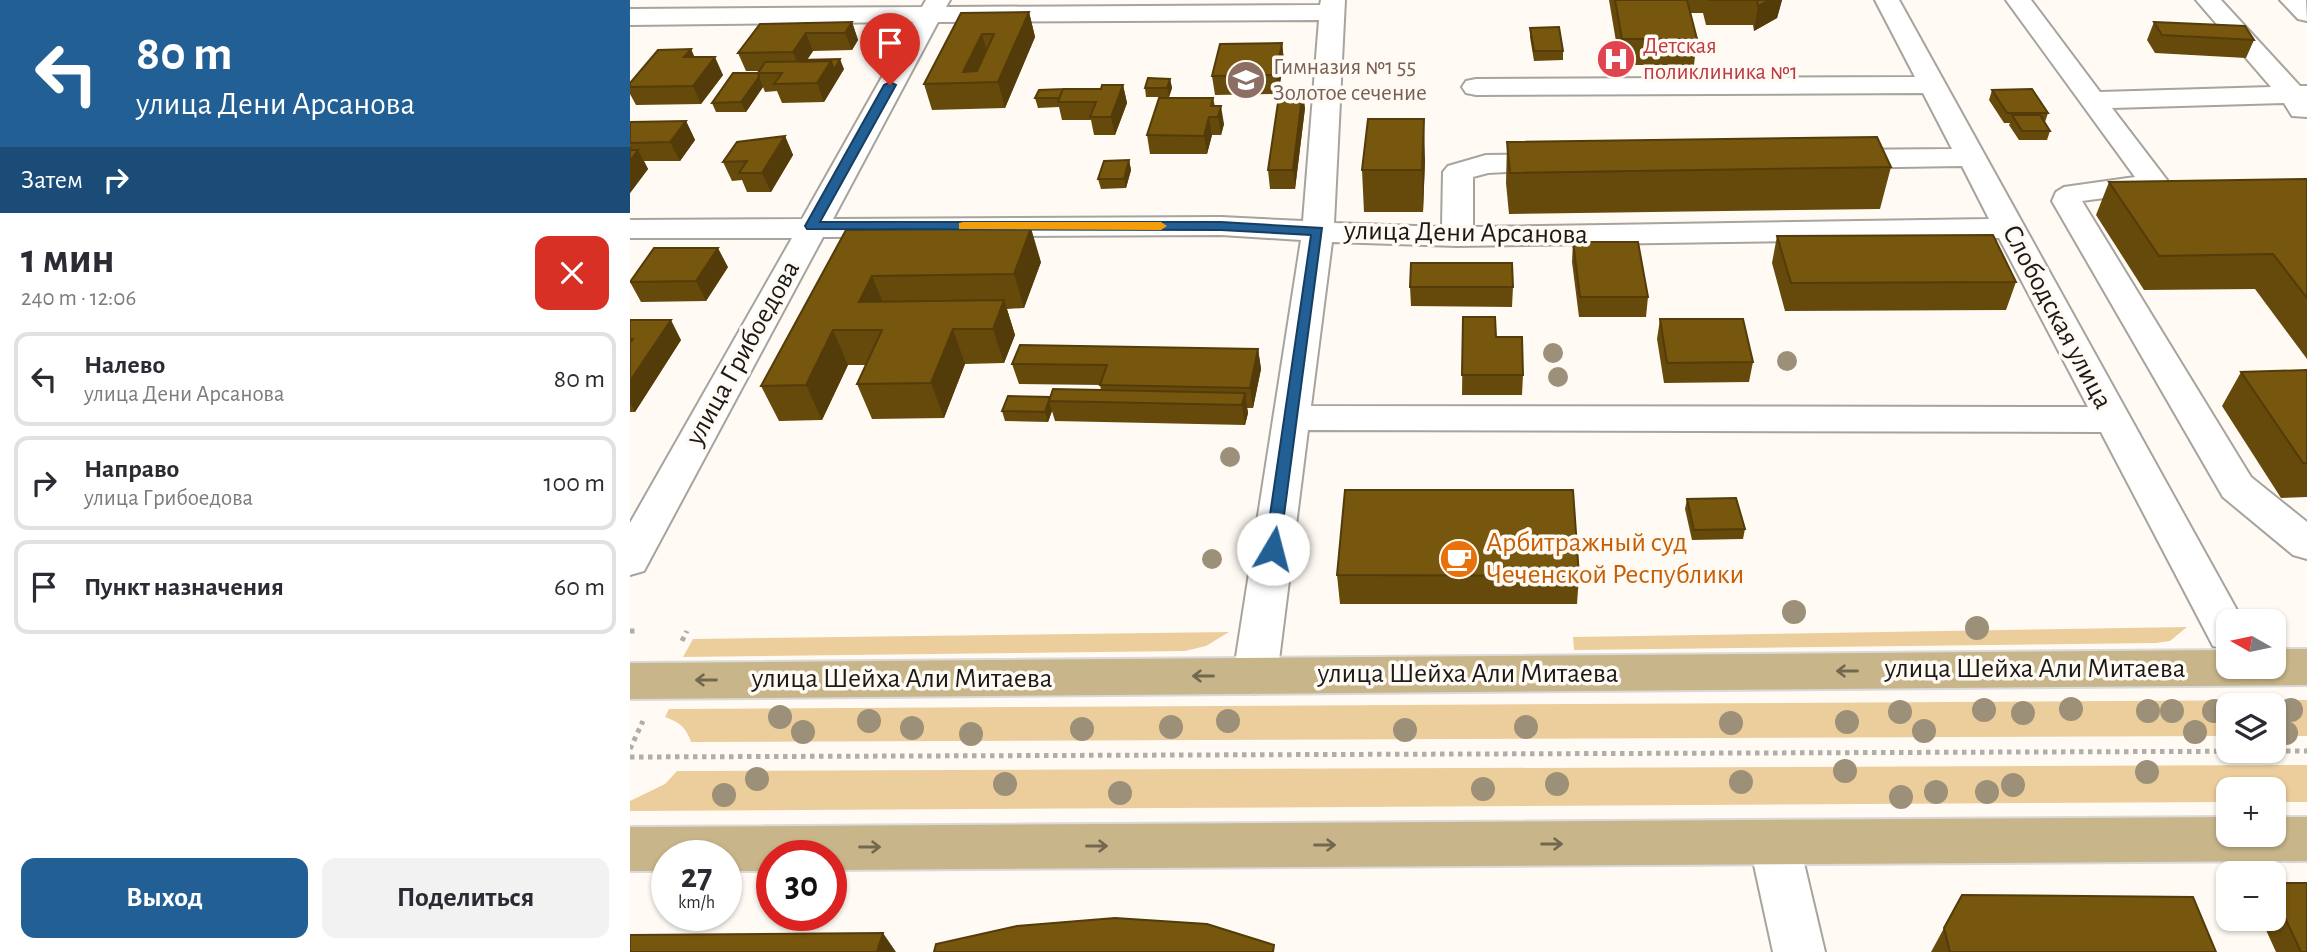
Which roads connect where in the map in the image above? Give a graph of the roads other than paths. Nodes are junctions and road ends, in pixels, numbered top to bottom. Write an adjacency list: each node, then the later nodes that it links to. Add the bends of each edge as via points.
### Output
1 (1887, 0): 9 (street, Слободская улица)
2 (2018, 0): 11 (street)
3 (2208, 0): 12 (street)
4 (2292, 0): 7 (street)
5 (1333, 6): 6 (street); 19 (street)
6 (933, 7): 8 (street); 16 (street, улица Грибоедова)
7 (2307, 14)
8 (630, 18)
9 (1932, 85): 10 (street); 13 (street, Слободская улица)
10 (1476, 87)
11 (2094, 100): 12 (street); 23 (street, via 2152,180 2145,185 2075,193 2067,201 2237,487)
12 (2302, 102)
13 (1971, 157): 14 (street); 17 (street, Слободская улица)
14 (1812, 159)
15 (1581, 162): 20 (street, via 1486,164 1458,172)
16 (812, 226): 18 (street, улица Дени Арсанова); 19 (street, улица Дени Арсанова, via 1221,226); 24 (street, улица Грибоедова)
17 (2008, 228): 20 (street, улица Дени Арсанова); 22 (street, Слободская улица)
18 (630, 229)
19 (1318, 231): 20 (street, улица Дени Арсанова); 21 (street)
20 (1457, 237)
21 (1292, 418): 22 (street); 29 (street)
22 (2113, 420): 25 (street, Слободская улица)
23 (2307, 544)
24 (630, 559)
25 (2216, 612)
26 (2216, 667): 29 (main road, улица Шейха Али Митаева, one-way to 29)
27 (2286, 667): 28 (main road, улица Шейха Али Митаева)
28 (2307, 667)
29 (1255, 676): 30 (main road, улица Шейха Али Митаева, one-way to 30)
30 (630, 681)
31 (2307, 839): 32 (main road)
32 (1774, 842): 33 (main road, one-way to 32); 34 (street)
33 (630, 849)
34 (1799, 952)

